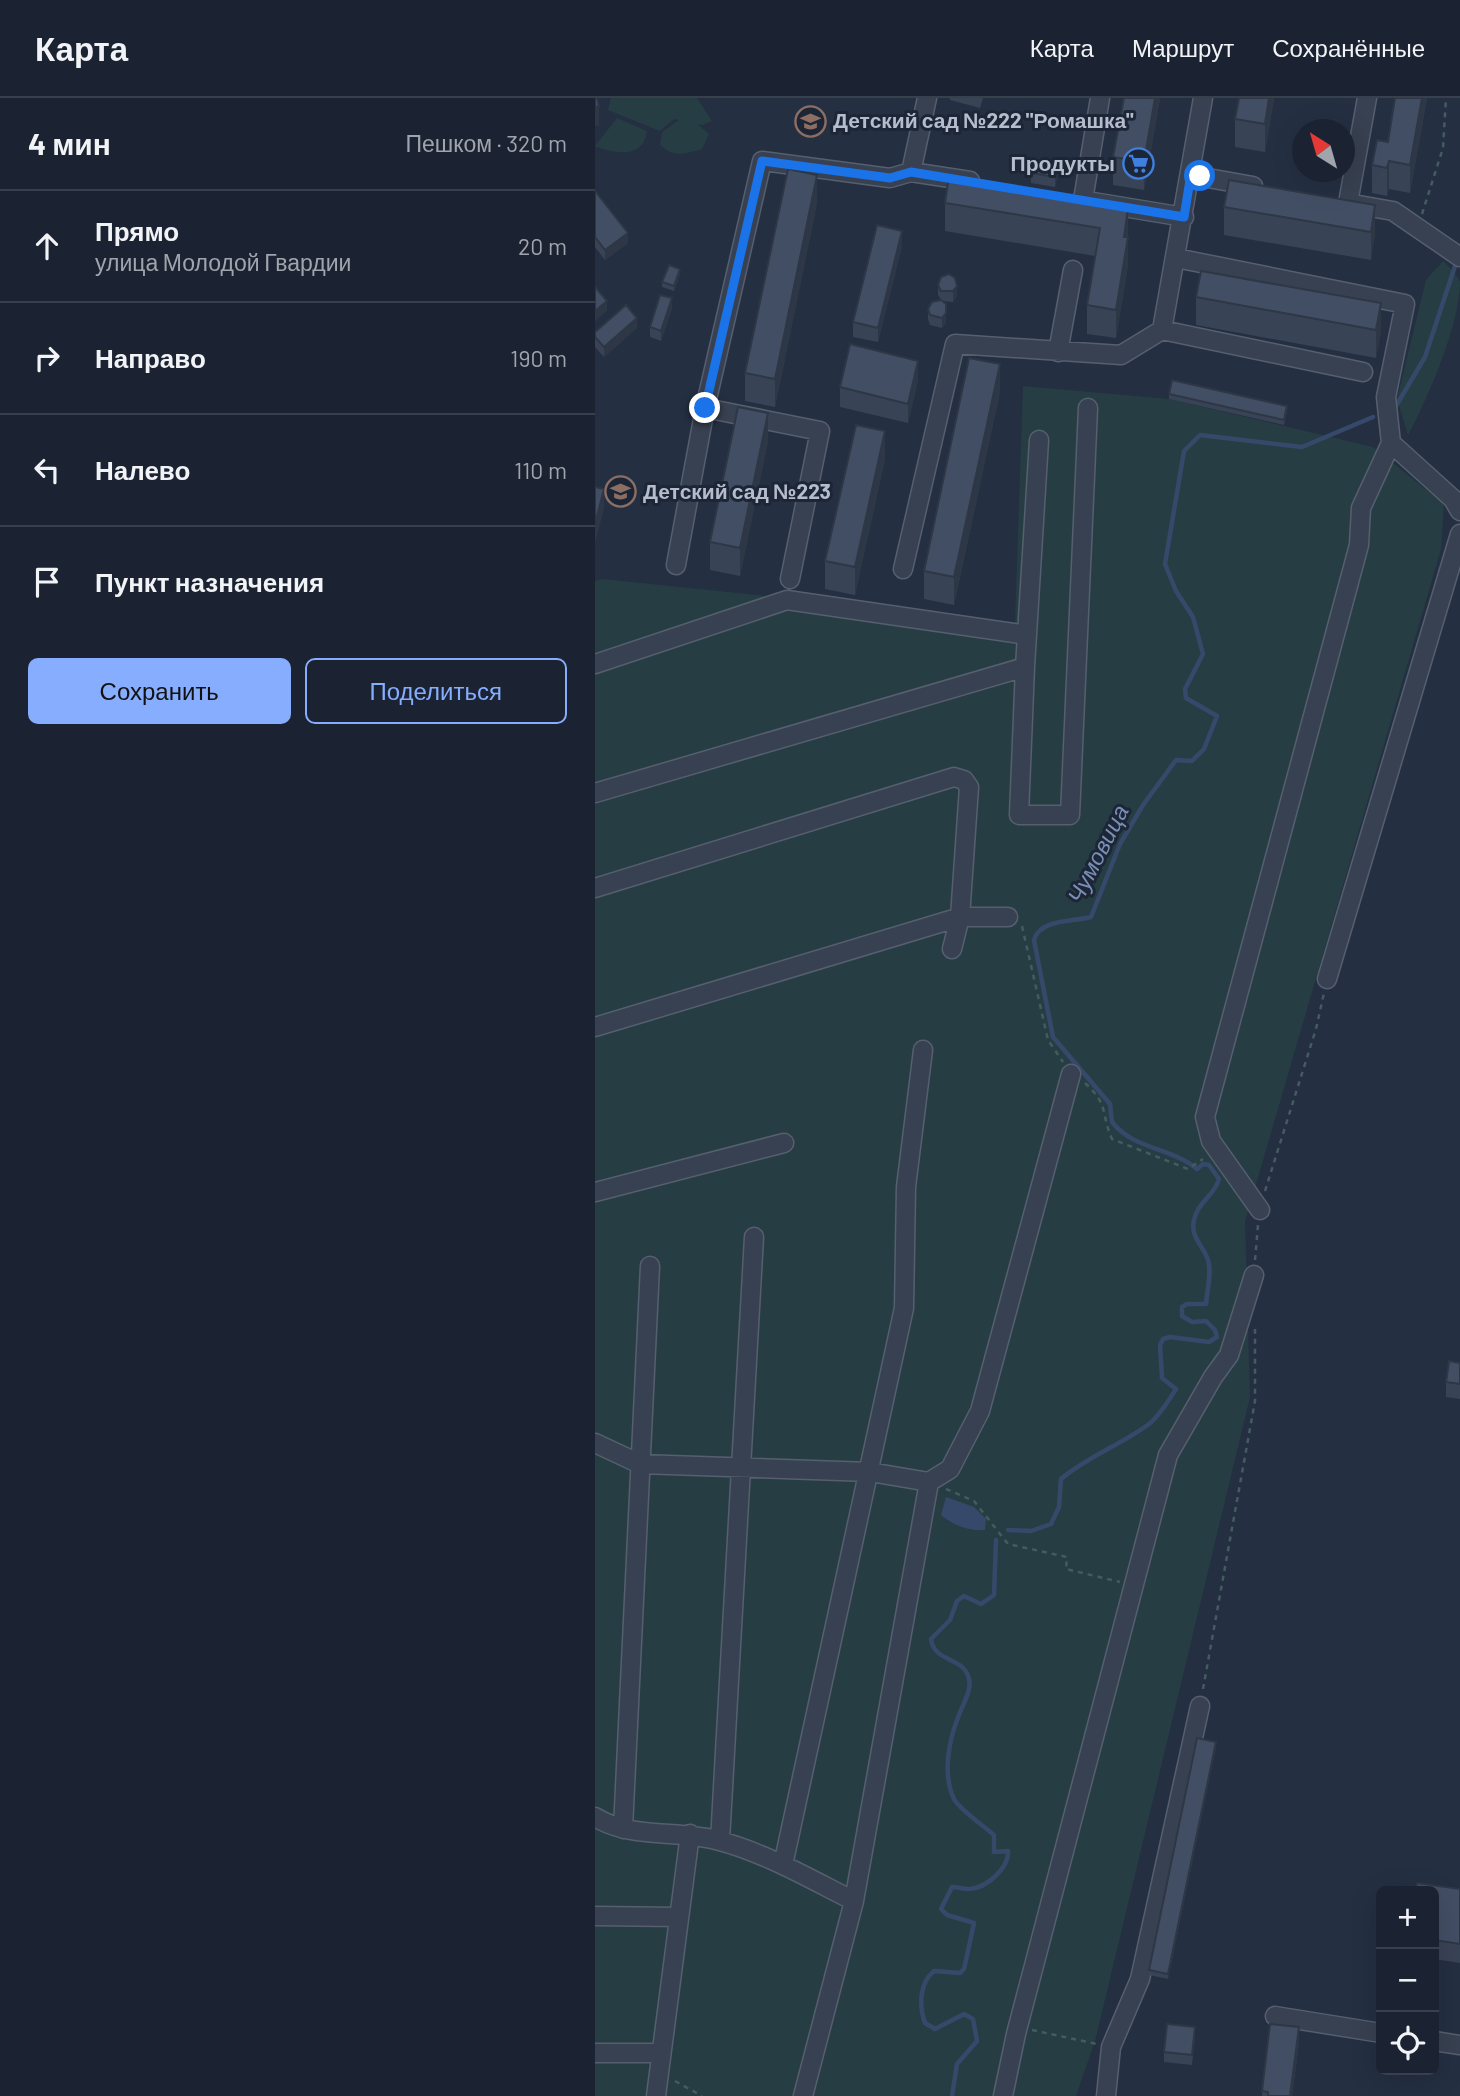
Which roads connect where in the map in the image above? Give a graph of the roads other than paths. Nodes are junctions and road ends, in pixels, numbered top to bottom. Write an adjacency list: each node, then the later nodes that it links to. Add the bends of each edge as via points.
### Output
1 (927, 98): 5 (street)
2 (1100, 98): 10 (street)
3 (1203, 98): 6 (street)
4 (1367, 98): 12 (street, via 1341,201 1393,211)
5 (911, 172): 7 (street); 18 (street, via 890,178 762,161)
6 (1191, 174): 8 (street); 11 (street)
7 (990, 185)
8 (1267, 188)
9 (1056, 196): 10 (street)
10 (1083, 200): 11 (street)
11 (1184, 217): 13 (street)
12 (1456, 254)
13 (1176, 258): 15 (street); 21 (street, via 1405,304 1386,397)
14 (1073, 270): 16 (street)
15 (1162, 330): 16 (street, via 1121,355); 17 (street)
16 (1058, 352): 25 (street, via 955,344)
17 (1363, 372)
18 (705, 408): 24 (street); 26 (street, via 820,431)
19 (1088, 408): 29 (street, via 1070,815 1019,815)
20 (1039, 440): 27 (street)
21 (1391, 443): 22 (street, via 1453,499); 41 (street, via 1361,508 1359,545 1205,1118 1211,1141)
22 (1460, 511)
23 (1460, 534): 35 (street)
24 (676, 565)
25 (903, 569)
26 (790, 579)
27 (1027, 635): 28 (street, via 787,600); 29 (street)
28 (595, 664)
29 (1025, 667): 30 (street)
30 (595, 793)
31 (595, 888): 32 (street, via 954,777 969,787)
32 (960, 917): 33 (street); 34 (street); 36 (street)
33 (1008, 917)
34 (951, 949)
35 (1327, 979)
36 (595, 1027)
37 (923, 1050): 48 (street, via 906,1187 904,1308)
38 (1071, 1074): 49 (street, via 980,1411 950,1469)
39 (784, 1143): 40 (street)
40 (595, 1192)
41 (1260, 1210)
42 (754, 1237): 47 (street)
43 (650, 1266): 46 (street)
44 (1254, 1275): 67 (street, via 1229,1355 1168,1455)
45 (595, 1443): 46 (street)
46 (639, 1464): 47 (street); 52 (street)
47 (740, 1465): 48 (street); 54 (street)
48 (870, 1472): 49 (street); 55 (street)
49 (929, 1482): 56 (street)
50 (1200, 1706): 68 (street, via 1140,1979 1111,2047)
51 (595, 1817): 52 (street)
52 (623, 1829): 53 (street)
53 (690, 1834): 54 (street); 58 (street)
54 (720, 1841): 55 (street)
55 (783, 1865): 56 (street)
56 (855, 1901): 66 (street)
57 (595, 1916): 58 (street)
58 (679, 1917): 64 (street)
59 (1275, 2016): 60 (street)
60 (1376, 2031)
61 (1439, 2041): 62 (street)
62 (1460, 2045)
63 (595, 2053): 64 (street)
64 (661, 2053): 65 (street)
65 (656, 2096)
66 (803, 2096)
67 (1003, 2096)
68 (1106, 2096)

